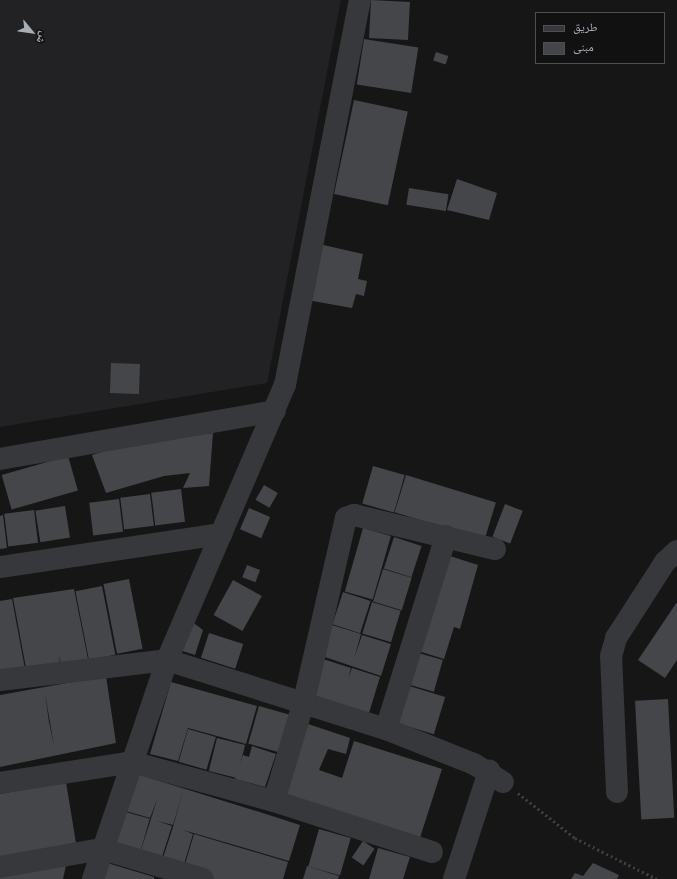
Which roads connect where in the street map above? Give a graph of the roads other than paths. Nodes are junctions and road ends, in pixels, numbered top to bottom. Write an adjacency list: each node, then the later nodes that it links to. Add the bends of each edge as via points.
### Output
1 (360, 0): 2 (street, via 326,162 292,360)
2 (275, 410): 3 (street); 4 (street)
3 (0, 459)
4 (222, 534): 8 (street); 9 (street)
5 (446, 536): 6 (street); 11 (street, via 354,515 346,518); 12 (street)
6 (495, 549)
7 (677, 551): 15 (street, via 665,562 616,638 611,656)
8 (0, 567)
9 (167, 660): 10 (street); 11 (street); 13 (street)
10 (0, 680)
11 (304, 701): 12 (street); 16 (street)
12 (386, 729): 22 (street, via 496,776)
13 (132, 762): 14 (street); 16 (street); 17 (street)
14 (0, 783)
15 (617, 792)
16 (274, 801): 18 (street)
17 (102, 848): 19 (street); 20 (street); 21 (street)
18 (432, 852)
19 (0, 867)
20 (93, 879)
21 (203, 879)
22 (454, 879)

